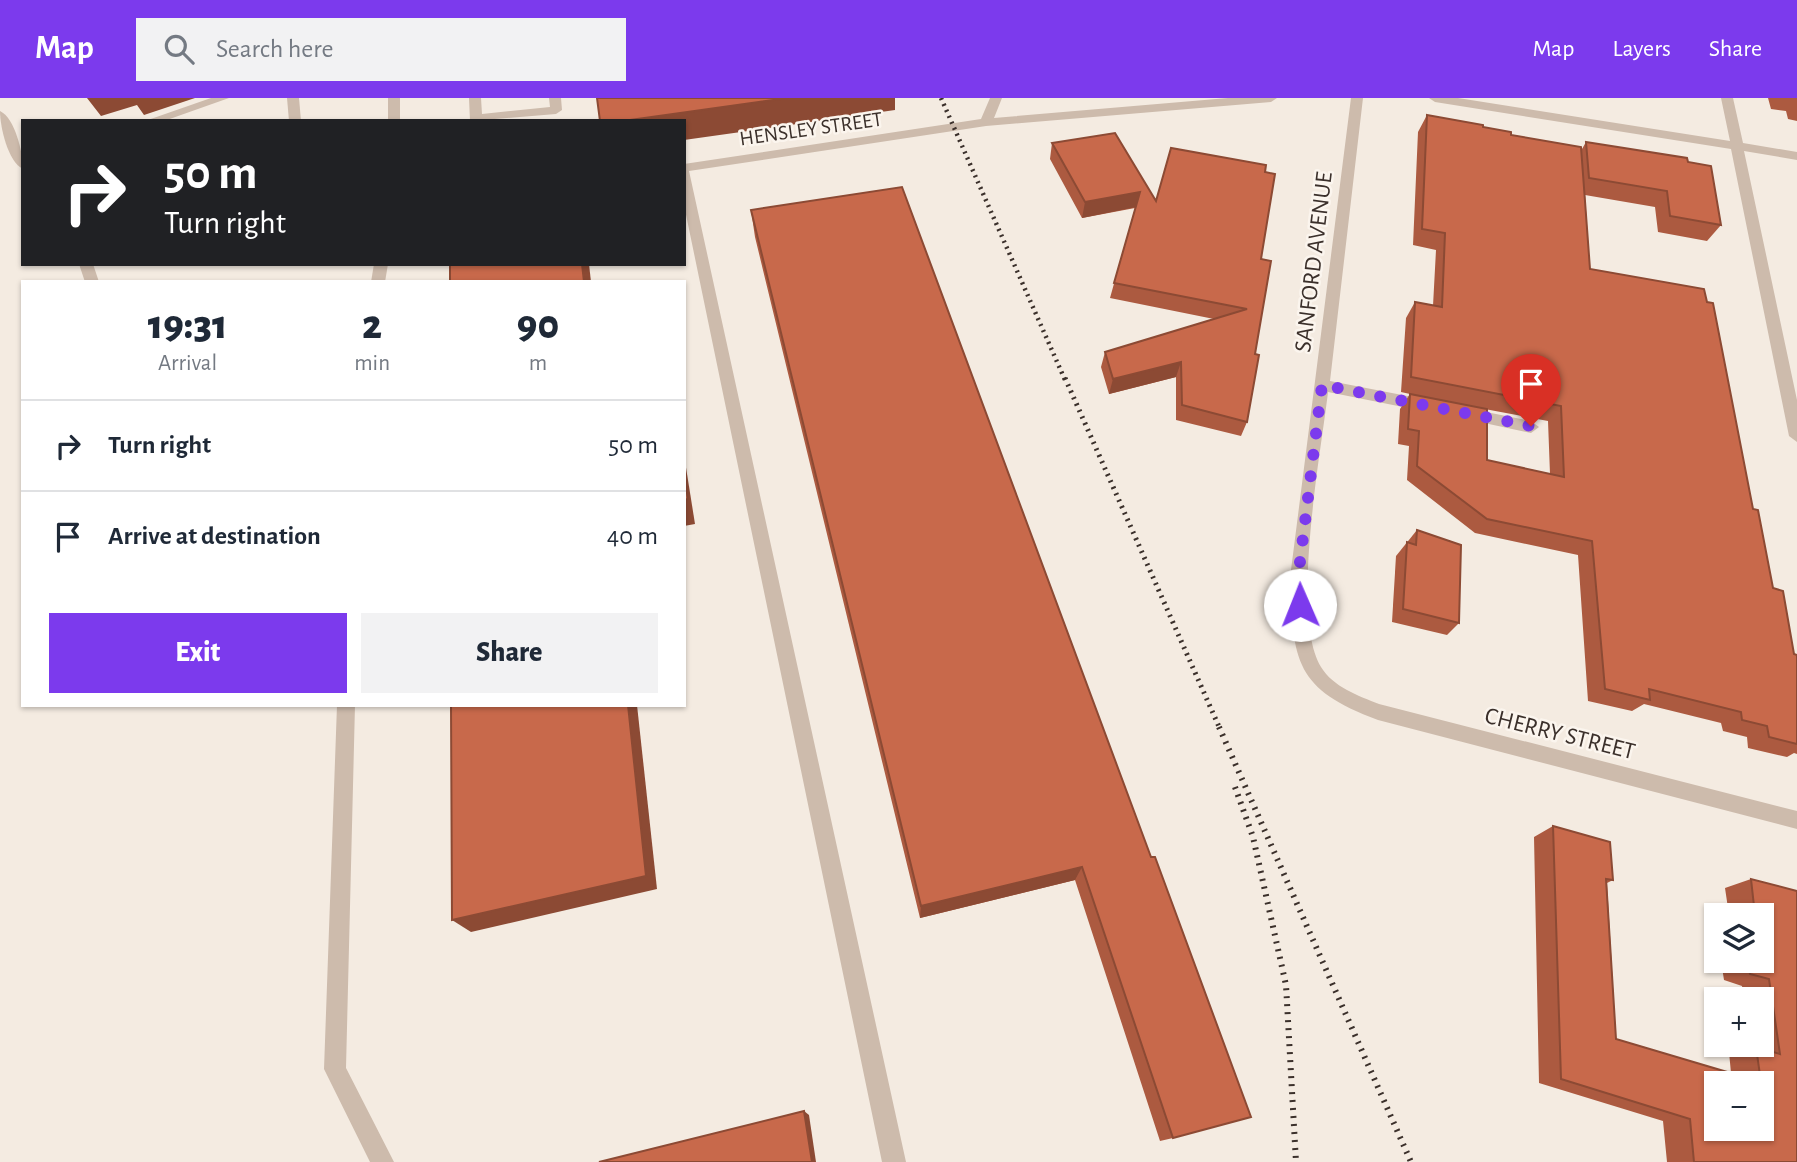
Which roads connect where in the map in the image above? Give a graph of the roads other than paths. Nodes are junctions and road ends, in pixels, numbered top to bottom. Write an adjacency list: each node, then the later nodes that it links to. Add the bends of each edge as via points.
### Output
1 (223, 98): 12 (street)
2 (293, 98): 13 (street)
3 (394, 98): 14 (street)
4 (475, 98): 15 (street)
5 (555, 98): 16 (street, via 556,110)
6 (996, 98): 17 (street)
7 (1270, 98): 17 (street, HENSLEY STREET)
8 (1357, 98): 23 (street, SANFORD AVENUE)
9 (1435, 98): 18 (street)
10 (1727, 98): 18 (street)
11 (0, 115): 20 (street)
12 (157, 119)
13 (295, 119)
14 (394, 119)
15 (476, 119)
16 (484, 119)
17 (986, 122): 21 (street, HENSLEY STREET)
18 (1737, 145): 19 (street); 25 (street)
19 (1797, 156)
20 (21, 158)
21 (686, 170)
22 (686, 179): 30 (street)
23 (1322, 385): 24 (street); 26 (street, SANFORD AVENUE, via 1298,578 1301,632)
24 (1531, 426)
25 (1797, 436)
26 (1318, 679): 28 (street, CHERRY STREET, via 1347,699 1378,712)
27 (346, 707): 29 (street, via 335,1069)
28 (1797, 820)
29 (382, 1162)
30 (894, 1162)

